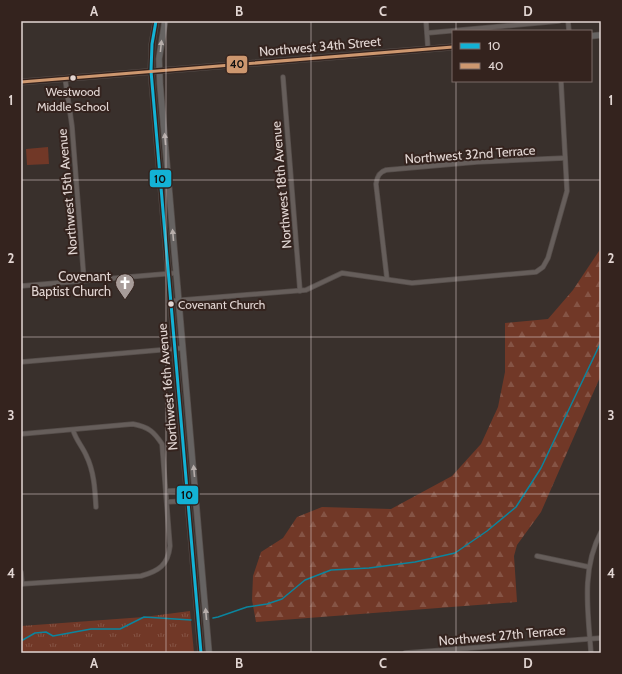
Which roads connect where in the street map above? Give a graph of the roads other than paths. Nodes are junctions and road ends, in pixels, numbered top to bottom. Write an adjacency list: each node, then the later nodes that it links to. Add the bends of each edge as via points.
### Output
1 (156, 21): 10 (main road, Northwest 16th Avenue)
2 (165, 21): 11 (main road, Northwest 16th Avenue, one-way to 2, via 160,45)
3 (426, 21): 7 (street)
4 (559, 21): 5 (street)
5 (459, 30)
6 (452, 31): 7 (street)
7 (426, 33): 9 (street)
8 (452, 47): 9 (main road, Northwest 34th Street)
9 (428, 49): 11 (main road, Northwest 34th Street)
10 (151, 71): 11 (main road, Northwest 34th Street); 13 (main road, Northwest 34th Street); 18 (main road, Northwest 16th Avenue)
11 (159, 71): 17 (main road, Northwest 16th Avenue, one-way to 11)
12 (283, 77): 24 (street, Northwest 18th Avenue)
13 (65, 78): 14 (main road, Northwest 34th Street); 22 (street, Northwest 15th Avenue, via 72,126)
14 (21, 82)
15 (560, 82): 16 (street)
16 (565, 158): 21 (street, via 567,192 548,258 536,272 412,283); 21 (street, Northwest 32nd Terrace, via 386,170 378,175 376,184)
17 (168, 178): 18 (main road); 20 (main road, Northwest 16th Avenue, one-way to 17)
18 (160, 179): 19 (main road, Northwest 16th Avenue)
19 (168, 274): 20 (street); 22 (street); 25 (main road, Northwest 16th Avenue)
20 (176, 274): 26 (main road, Northwest 16th Avenue)
21 (387, 279): 24 (street, via 342,273)
22 (84, 280): 23 (street)
23 (21, 286)
24 (300, 291): 26 (street)
25 (170, 301): 26 (street); 27 (main road, Northwest 16th Avenue)
26 (179, 301): 28 (main road, Northwest 16th Avenue)
27 (174, 348): 28 (street); 29 (street); 32 (main road, Northwest 16th Avenue)
28 (183, 348): 33 (main road, Northwest 16th Avenue, one-way to 28)
29 (21, 362)
30 (73, 430): 31 (street); 34 (street, via 133,424 155,433 162,444); 38 (street, via 75,439 86,454 92,469)
31 (21, 434)
32 (187, 490): 33 (street); 34 (street); 36 (main road, Northwest 16th Avenue)
33 (195, 490): 35 (main road, Northwest 16th Avenue)
34 (166, 491): 37 (street)
35 (196, 497): 36 (street); 45 (main road, Northwest 16th Avenue)
36 (187, 500): 37 (street); 46 (main road, Northwest 16th Avenue)
37 (167, 502): 47 (street, via 170,554 154,572 141,576)
38 (96, 507)
39 (601, 532): 40 (street)
40 (596, 545): 41 (street); 43 (street)
41 (601, 545)
42 (537, 556): 43 (street)
43 (589, 567): 49 (street, via 586,591)
44 (21, 572): 47 (street)
45 (203, 581): 46 (main road); 51 (main road, Northwest 16th Avenue, one-way to 45)
46 (195, 582): 50 (main road, Northwest 16th Avenue)
47 (22, 584)
48 (601, 638): 49 (street, Northwest 27th Terrace)
49 (590, 639): 53 (street, Northwest 27th Terrace); 54 (street)
50 (201, 653)
51 (209, 653)
52 (405, 653): 53 (street, Northwest 27th Terrace)
53 (410, 653)
54 (591, 653)

